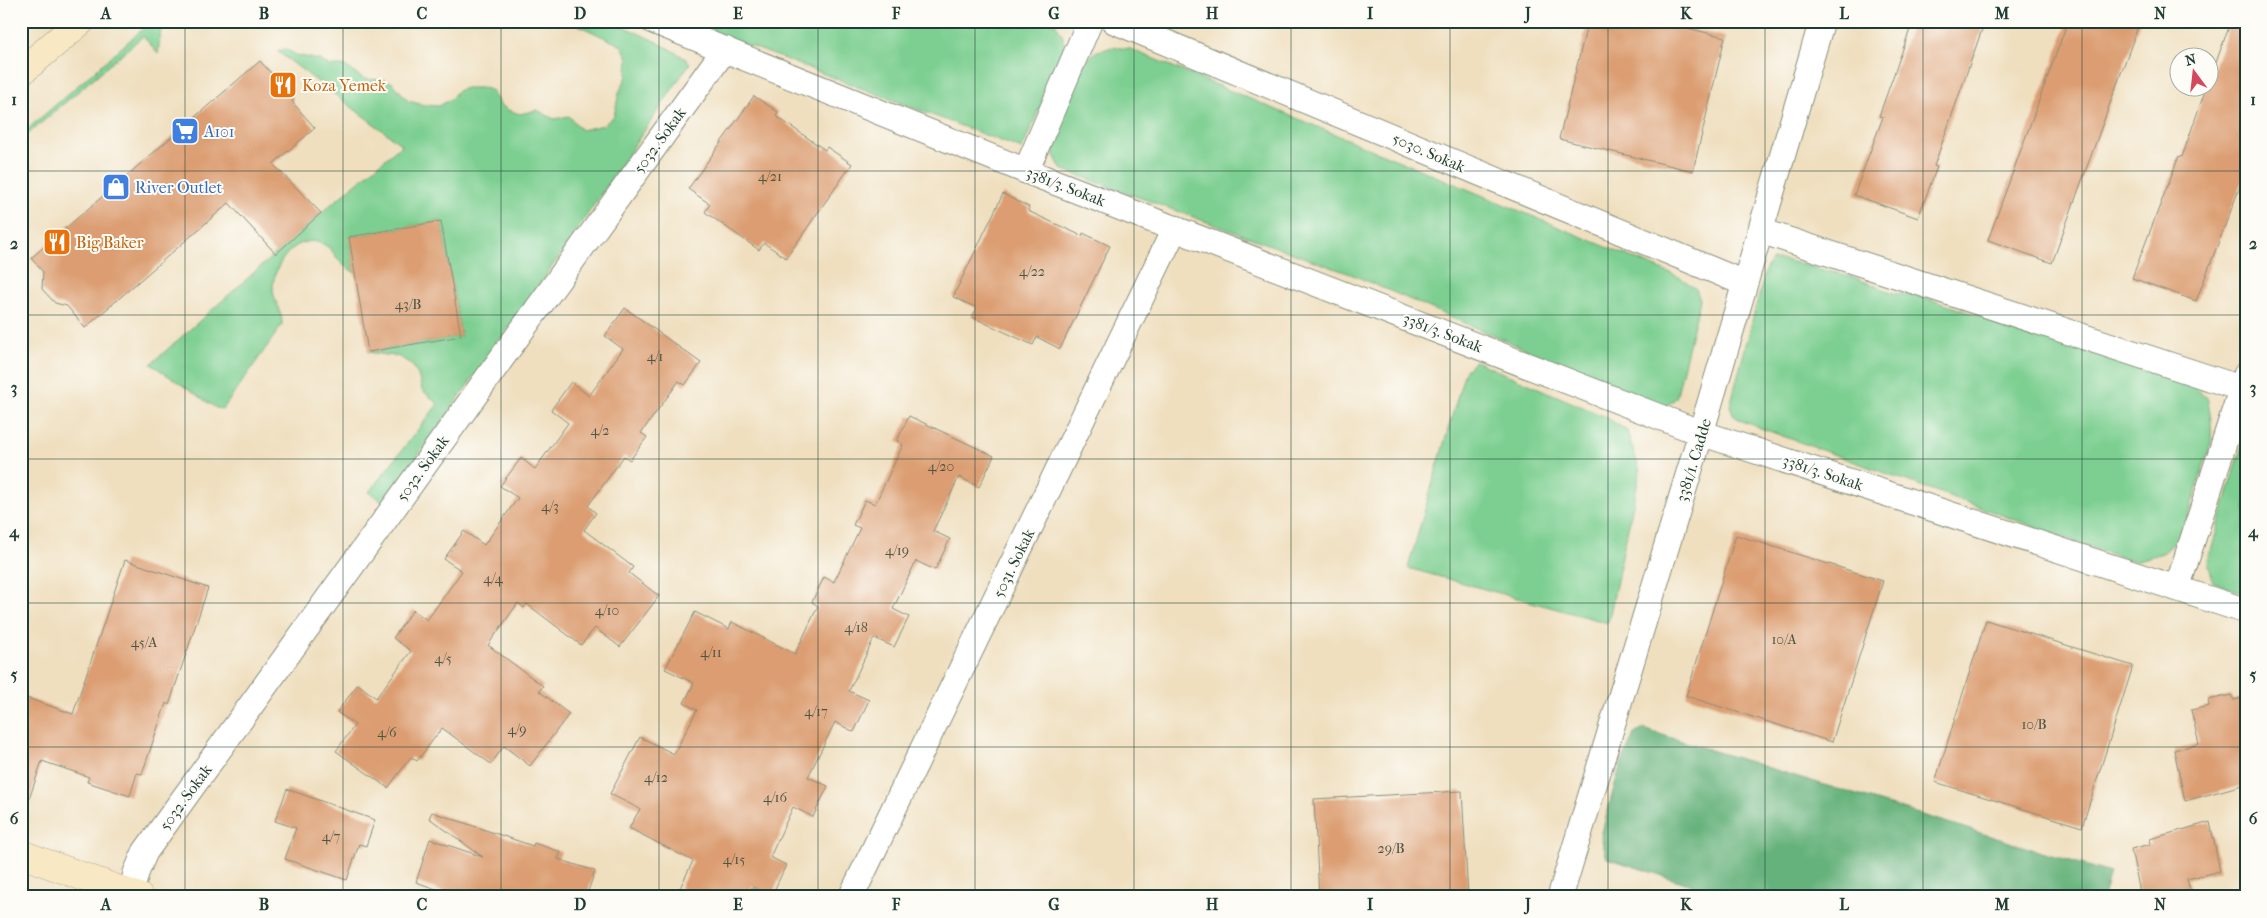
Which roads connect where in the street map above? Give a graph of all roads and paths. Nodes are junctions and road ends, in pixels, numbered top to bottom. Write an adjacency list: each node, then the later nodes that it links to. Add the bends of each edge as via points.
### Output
1 (81, 21): 7 (main road)
2 (653, 21): 6 (street, 3381/3. Sokak)
3 (1090, 21): 8 (street)
4 (1114, 21): 11 (street, 5030. Sokak)
5 (1822, 21): 10 (street, 3381/1. Cadde)
6 (725, 49): 8 (street, 3381/3. Sokak); 17 (street, 5032. Sokak, via 145,852 136,873)
7 (21, 72)
8 (1026, 171): 9 (street, 3381/3. Sokak)
9 (1175, 228): 13 (street, 3381/3. Sokak); 18 (street, 5031. Sokak)
10 (1761, 231): 11 (street, 3381/1. Cadde); 12 (street)
11 (1744, 283): 13 (street, 3381/1. Cadde)
12 (2244, 384): 14 (street)
13 (1701, 433): 14 (street, 3381/3. Sokak); 19 (street, 3381/1. Cadde)
14 (2177, 588): 15 (street, 3381/3. Sokak)
15 (2246, 610)
16 (21, 854): 17 (main road)
17 (135, 895)
18 (851, 897)
19 (1560, 897)

